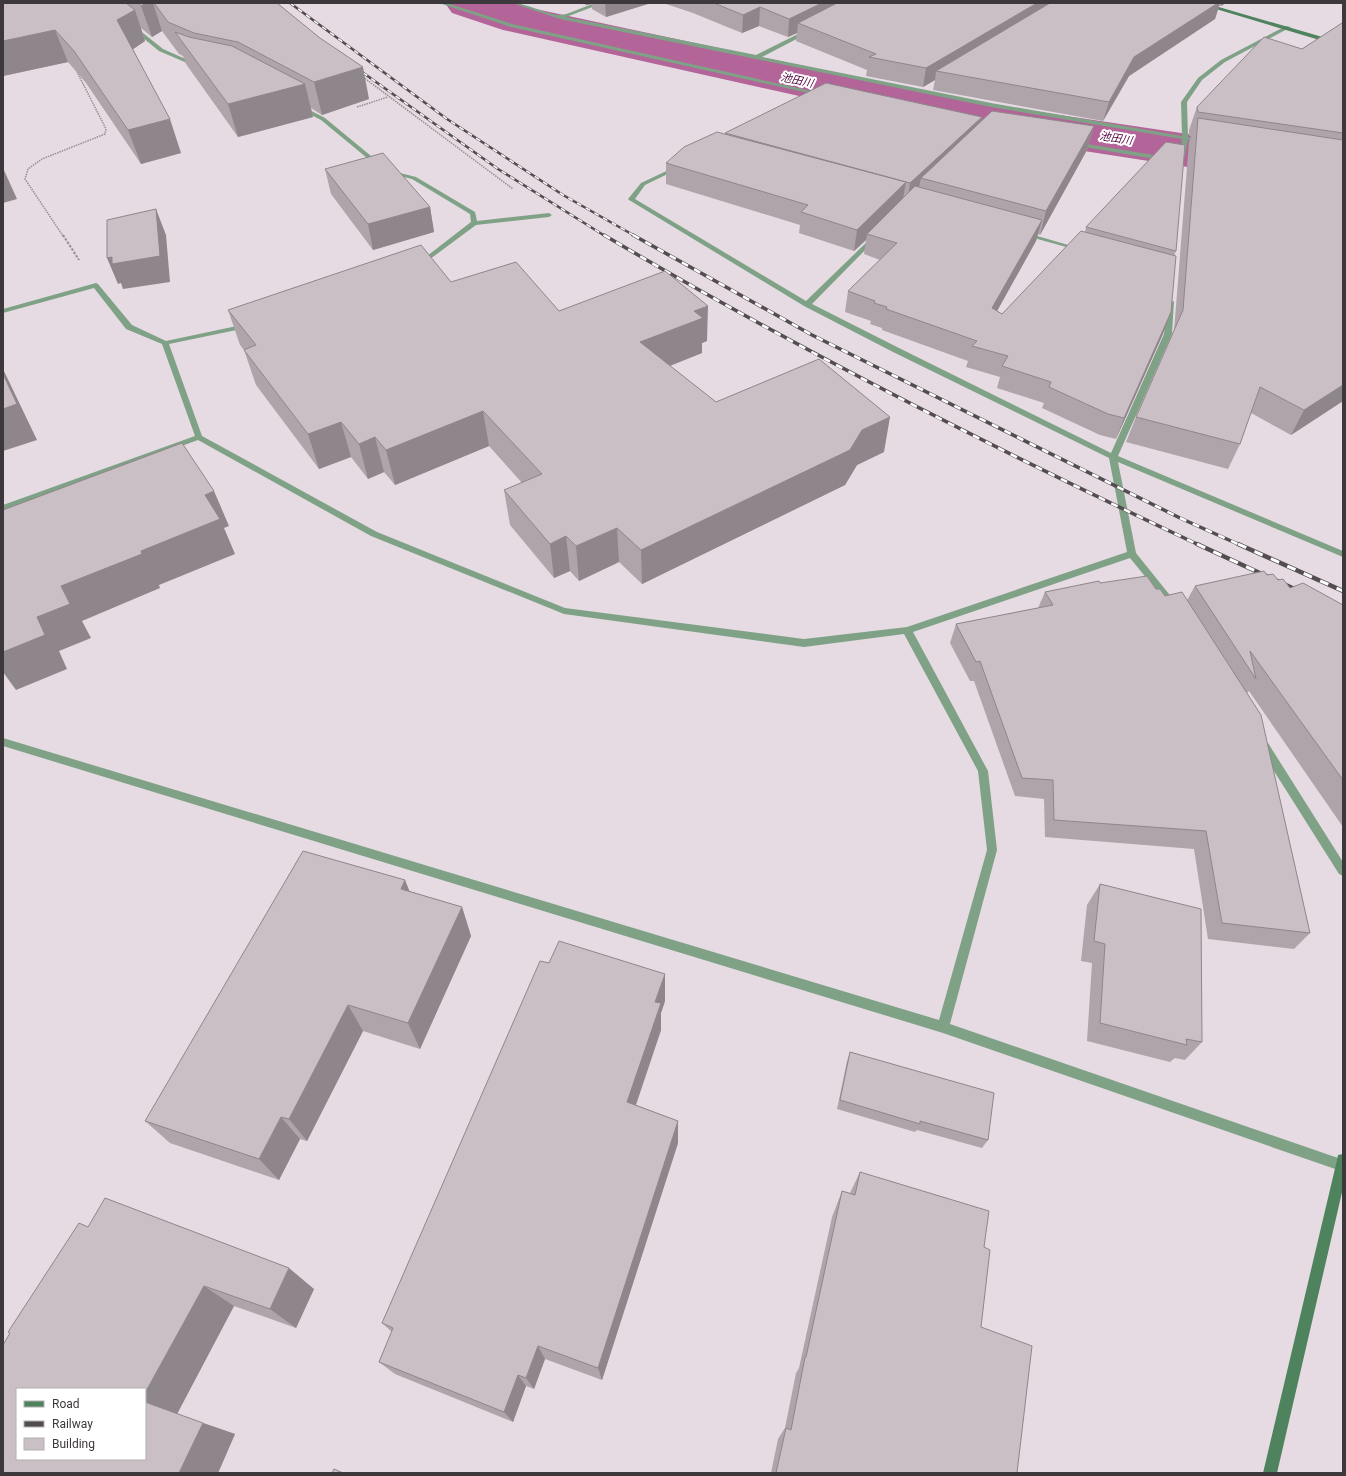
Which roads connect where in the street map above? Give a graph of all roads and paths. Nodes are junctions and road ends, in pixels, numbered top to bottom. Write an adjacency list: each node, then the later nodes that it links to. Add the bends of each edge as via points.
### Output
1 (442, 3): 16 (street, via 511,25 821,94)
2 (515, 3): 5 (street)
3 (600, 3): 5 (street)
4 (1199, 3): 8 (street)
5 (560, 16): 10 (street)
6 (127, 21): 12 (street, via 161,50)
7 (817, 27): 10 (street)
8 (1288, 28): 9 (street); 18 (street, via 1223,60 1200,79 1184,102)
9 (1343, 45)
10 (757, 58): 15 (street)
11 (74, 66): 28 (path, via 106,129 105,134 38,162 27,170 25,178)
12 (201, 67)
13 (357, 73): 22 (path)
14 (930, 88): 15 (street)
15 (924, 92): 18 (street)
16 (804, 100)
17 (296, 105): 23 (street, via 323,119 386,171 414,178 472,213)
18 (1185, 139): 19 (street); 20 (street, via 1182,163)
19 (1200, 140)
20 (1065, 142)
21 (689, 162): 30 (street, via 643,184 631,199)
22 (549, 215): 23 (street)
23 (474, 223): 27 (street)
24 (1015, 232): 26 (street)
25 (877, 235): 30 (street)
26 (1083, 250)
27 (415, 268)
28 (96, 285): 31 (street); 33 (street, via 129,327)
29 (1171, 297): 35 (street, via 1168,334)
30 (807, 304): 35 (street)
31 (3, 311)
32 (259, 322): 33 (street)
33 (165, 343): 34 (street)
34 (199, 437): 36 (street); 40 (street, via 374,534 564,611 804,643)
35 (1114, 457): 37 (street); 38 (street)
36 (3, 508)
37 (1132, 554): 39 (street); 40 (street)
38 (1343, 554)
39 (1178, 612)
40 (908, 630): 44 (street, via 983,772 992,850)
41 (1258, 738): 43 (street)
42 (3, 742): 44 (street)
43 (1343, 871)
44 (944, 1027): 45 (street)
45 (1342, 1163): 46 (street)
46 (1270, 1473)

